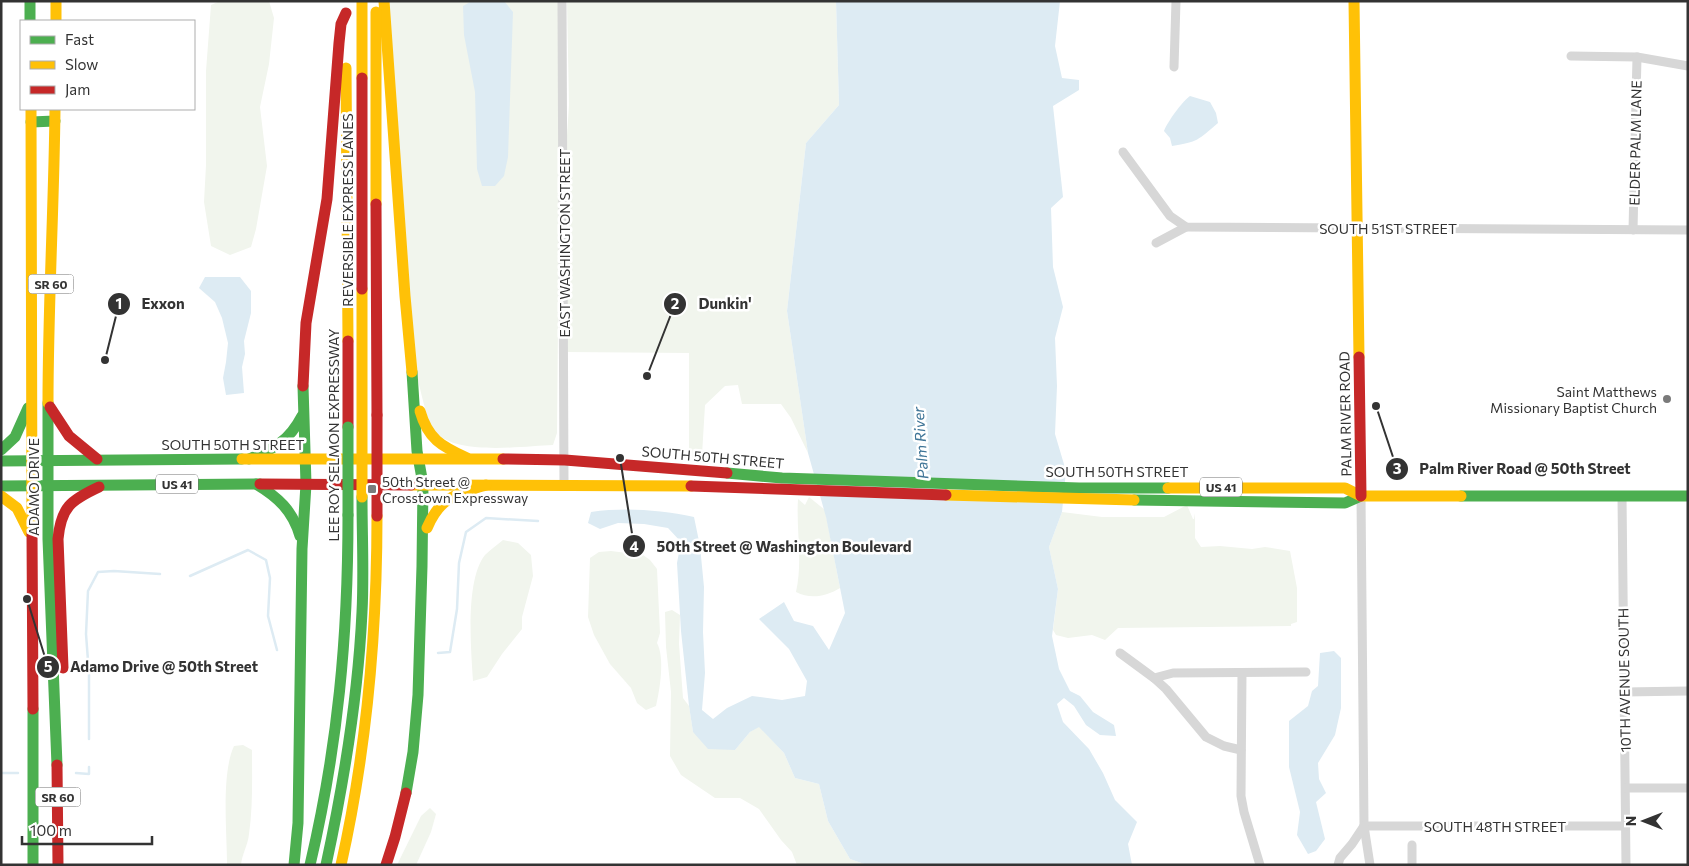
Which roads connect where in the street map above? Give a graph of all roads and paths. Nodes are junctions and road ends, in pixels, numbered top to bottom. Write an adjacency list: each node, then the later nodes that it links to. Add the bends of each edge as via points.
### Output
1 (30, 1): 11 (main road)
2 (56, 1): 12 (main road)
3 (346, 1): 10 (main road, LEE ROY SELMON EXPRESSWAY)
4 (362, 1): 76 (main road, REVERSIBLE EXPRESS LANES, bridge, via 362,610 349,749)
5 (376, 1): 77 (main road, bridge, via 377,595 372,680 358,780)
6 (384, 1): 27 (main road)
7 (562, 1): 40 (street, EAST WASHINGTON STREET)
8 (1176, 1): 16 (street)
9 (1354, 1): 23 (main road, PALM RIVER ROAD)
10 (346, 14): 30 (main road, via 341,24 339,43 327,199 305,334); 75 (main road, LEE ROY SELMON EXPRESSWAY, bridge, via 347,617 340,706 327,791)
11 (30, 20)
12 (56, 20)
13 (1571, 56): 14 (street)
14 (1637, 57): 15 (street); 24 (street, ELDER PALM LANE)
15 (1688, 66)
16 (1174, 67)
17 (30, 110): 20 (main road, ADAMO DRIVE / SR 60)
18 (56, 110): 19 (main road, ADAMO DRIVE / SR 60)
19 (56, 121): 20 (main road); 29 (main road, ADAMO DRIVE / SR 60)
20 (31, 122): 28 (main road, ADAMO DRIVE / SR 60)
21 (1123, 152): 22 (street, via 1170,216)
22 (1186, 227): 23 (street, SOUTH 51ST STREET); 26 (street)
23 (1356, 228): 24 (street, SOUTH 51ST STREET); 52 (main road, PALM RIVER ROAD)
24 (1633, 230): 25 (street, SOUTH 51ST STREET)
25 (1688, 230)
26 (1156, 243)
27 (414, 388): 32 (main road); 33 (main road, via 424,427 439,444)
28 (31, 397): 31 (main road, via 17,436); 39 (main road, ADAMO DRIVE / SR 60)
29 (48, 402): 34 (main road, ADAMO DRIVE / SR 60); 35 (main road, via 70,439)
30 (303, 415): 36 (main road, via 288,440); 37 (main road)
31 (1, 450)
32 (418, 458): 33 (main road, SOUTH 50TH STREET / US 41); 37 (main road, SOUTH 50TH STREET / US 41); 44 (main road)
33 (467, 458): 40 (main road, SOUTH 50TH STREET / US 41)
34 (48, 459): 35 (main road, SOUTH 50TH STREET / US 41); 39 (main road, SOUTH 50TH STREET / US 41); 46 (main road, ADAMO DRIVE / SR 60)
35 (97, 459): 36 (main road, SOUTH 50TH STREET / US 41)
36 (249, 459): 37 (main road, SOUTH 50TH STREET / US 41)
37 (305, 459): 43 (main road)
38 (1, 460): 39 (main road, US 41)
39 (32, 460): 45 (main road, ADAMO DRIVE / SR 60)
40 (565, 460): 41 (main road, SOUTH 50TH STREET / US 41); 50 (street, EAST WASHINGTON STREET)
41 (781, 483): 50 (main road, SOUTH 50TH STREET / US 41); 52 (main road, SOUTH 50TH STREET / US 41, via 1079,493 1345,488)
42 (256, 484): 43 (main road, SOUTH 50TH STREET / US 41); 47 (main road, SOUTH 50TH STREET / US 41); 57 (main road, via 276,496 291,511)
43 (306, 484): 44 (main road, SOUTH 50TH STREET / US 41); 57 (main road)
44 (423, 484): 48 (main road, SOUTH 50TH STREET / US 41); 56 (main road)
45 (32, 485): 46 (main road, SOUTH 50TH STREET / US 41); 49 (main road, US 41); 55 (main road, ADAMO DRIVE / SR 60)
46 (48, 485): 47 (main road, SOUTH 50TH STREET / US 41); 64 (main road, ADAMO DRIVE / SR 60)
47 (104, 485): 64 (main road, via 67,505 60,524 64,680)
48 (486, 485): 50 (main road, SOUTH 50TH STREET / US 41); 56 (main road, via 456,494 438,506)
49 (1, 486)
50 (564, 486)
51 (1, 496): 55 (main road, via 16,508)
52 (1361, 496): 53 (main road, SOUTH 50TH STREET / US 41); 69 (street, PALM RIVER ROAD)
53 (1622, 496): 54 (main road, SOUTH 50TH STREET / US 41); 63 (street, 10TH AVENUE SOUTH)
54 (1688, 496)
55 (32, 538): 66 (main road, ADAMO DRIVE / SR 60)
56 (423, 541): 78 (main road, via 415,744 403,811)
57 (302, 549): 74 (main road, via 299,790)
58 (1120, 653): 61 (street)
59 (1306, 672): 60 (street)
60 (1242, 673): 61 (street, via 1173,673); 65 (street)
61 (1154, 678): 65 (street, via 1206,737)
62 (1688, 691): 63 (street)
63 (1624, 692): 67 (street, 10TH AVENUE SOUTH)
64 (56, 700): 66 (main road, ADAMO DRIVE / SR 60)
65 (1241, 750): 79 (street, via 1241,796)
66 (45, 753): 72 (main road, ADAMO DRIVE / SR 60); 73 (main road, ADAMO DRIVE / SR 60)
67 (1626, 788): 68 (street); 70 (street, 10TH AVENUE SOUTH)
68 (1688, 788)
69 (1364, 826): 70 (street, SOUTH 48TH STREET); 80 (street); 81 (street, PALM RIVER ROAD)
70 (1626, 826): 83 (street, 10TH AVENUE SOUTH)
71 (1412, 845): 82 (street)
72 (33, 865)
73 (58, 865)
74 (294, 865)
75 (310, 865)
76 (326, 865)
77 (341, 865)
78 (386, 865)
79 (1260, 865)
80 (1338, 865)
81 (1370, 865)
82 (1412, 865)
83 (1626, 865)

